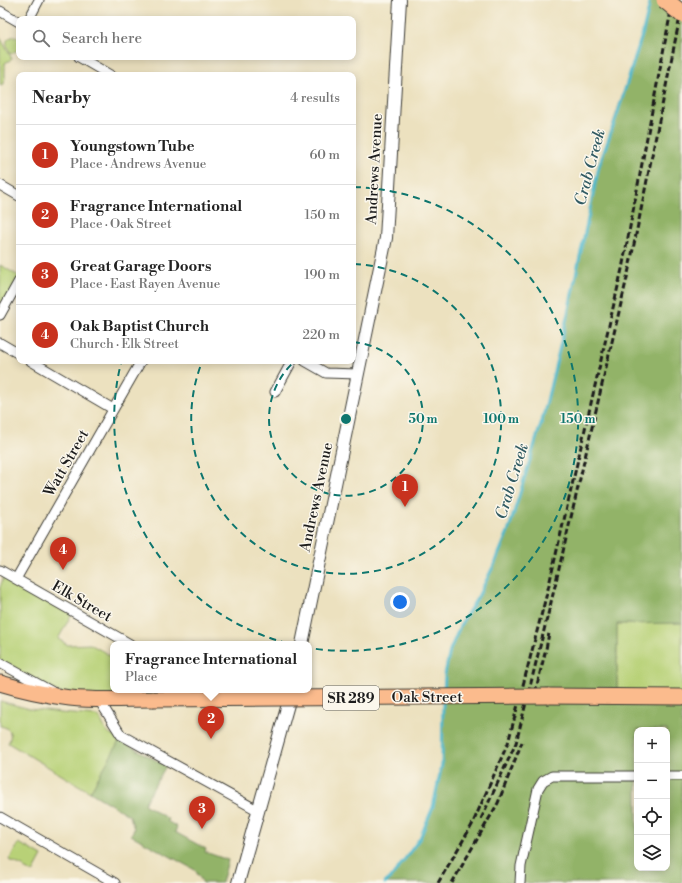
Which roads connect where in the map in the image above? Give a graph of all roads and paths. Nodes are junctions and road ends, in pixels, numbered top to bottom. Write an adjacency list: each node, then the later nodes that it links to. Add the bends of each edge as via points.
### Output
1 (39, 0): 4 (street)
2 (400, 0): 18 (street, Andrews Avenue, via 386,238)
3 (0, 11): 5 (street)
4 (31, 16)
5 (16, 20)
6 (84, 60): 7 (street)
7 (105, 72)
8 (0, 185): 9 (street)
9 (16, 194)
10 (16, 286): 11 (street)
11 (0, 315)
12 (0, 343): 13 (street)
13 (16, 352)
14 (36, 364): 20 (street)
15 (139, 364): 20 (street, Watt Street)
16 (290, 364): 19 (street)
17 (310, 364): 18 (street, via 326,373)
18 (358, 374): 24 (street, Andrews Avenue)
19 (275, 392)
20 (113, 409): 22 (street, Watt Street)
21 (0, 570): 22 (street, Elk Street)
22 (16, 579): 23 (street, Elk Street)
23 (125, 641)
24 (303, 641)
25 (0, 663): 30 (street)
26 (0, 683): 30 (main road, SR 289)
27 (272, 693): 28 (street)
28 (284, 693)
29 (291, 693): 36 (street)
30 (61, 697): 32 (main road, SR 289)
31 (682, 697): 32 (main road, Oak Street / SR 289, bridge)
32 (99, 700): 36 (street, via 121,735)
33 (634, 776): 40 (street, via 552,776 543,781 538,789 528,832)
34 (670, 776): 35 (street)
35 (682, 776)
36 (259, 811): 39 (street)
37 (0, 817): 38 (street)
38 (115, 883)
39 (238, 883)
40 (520, 883)

